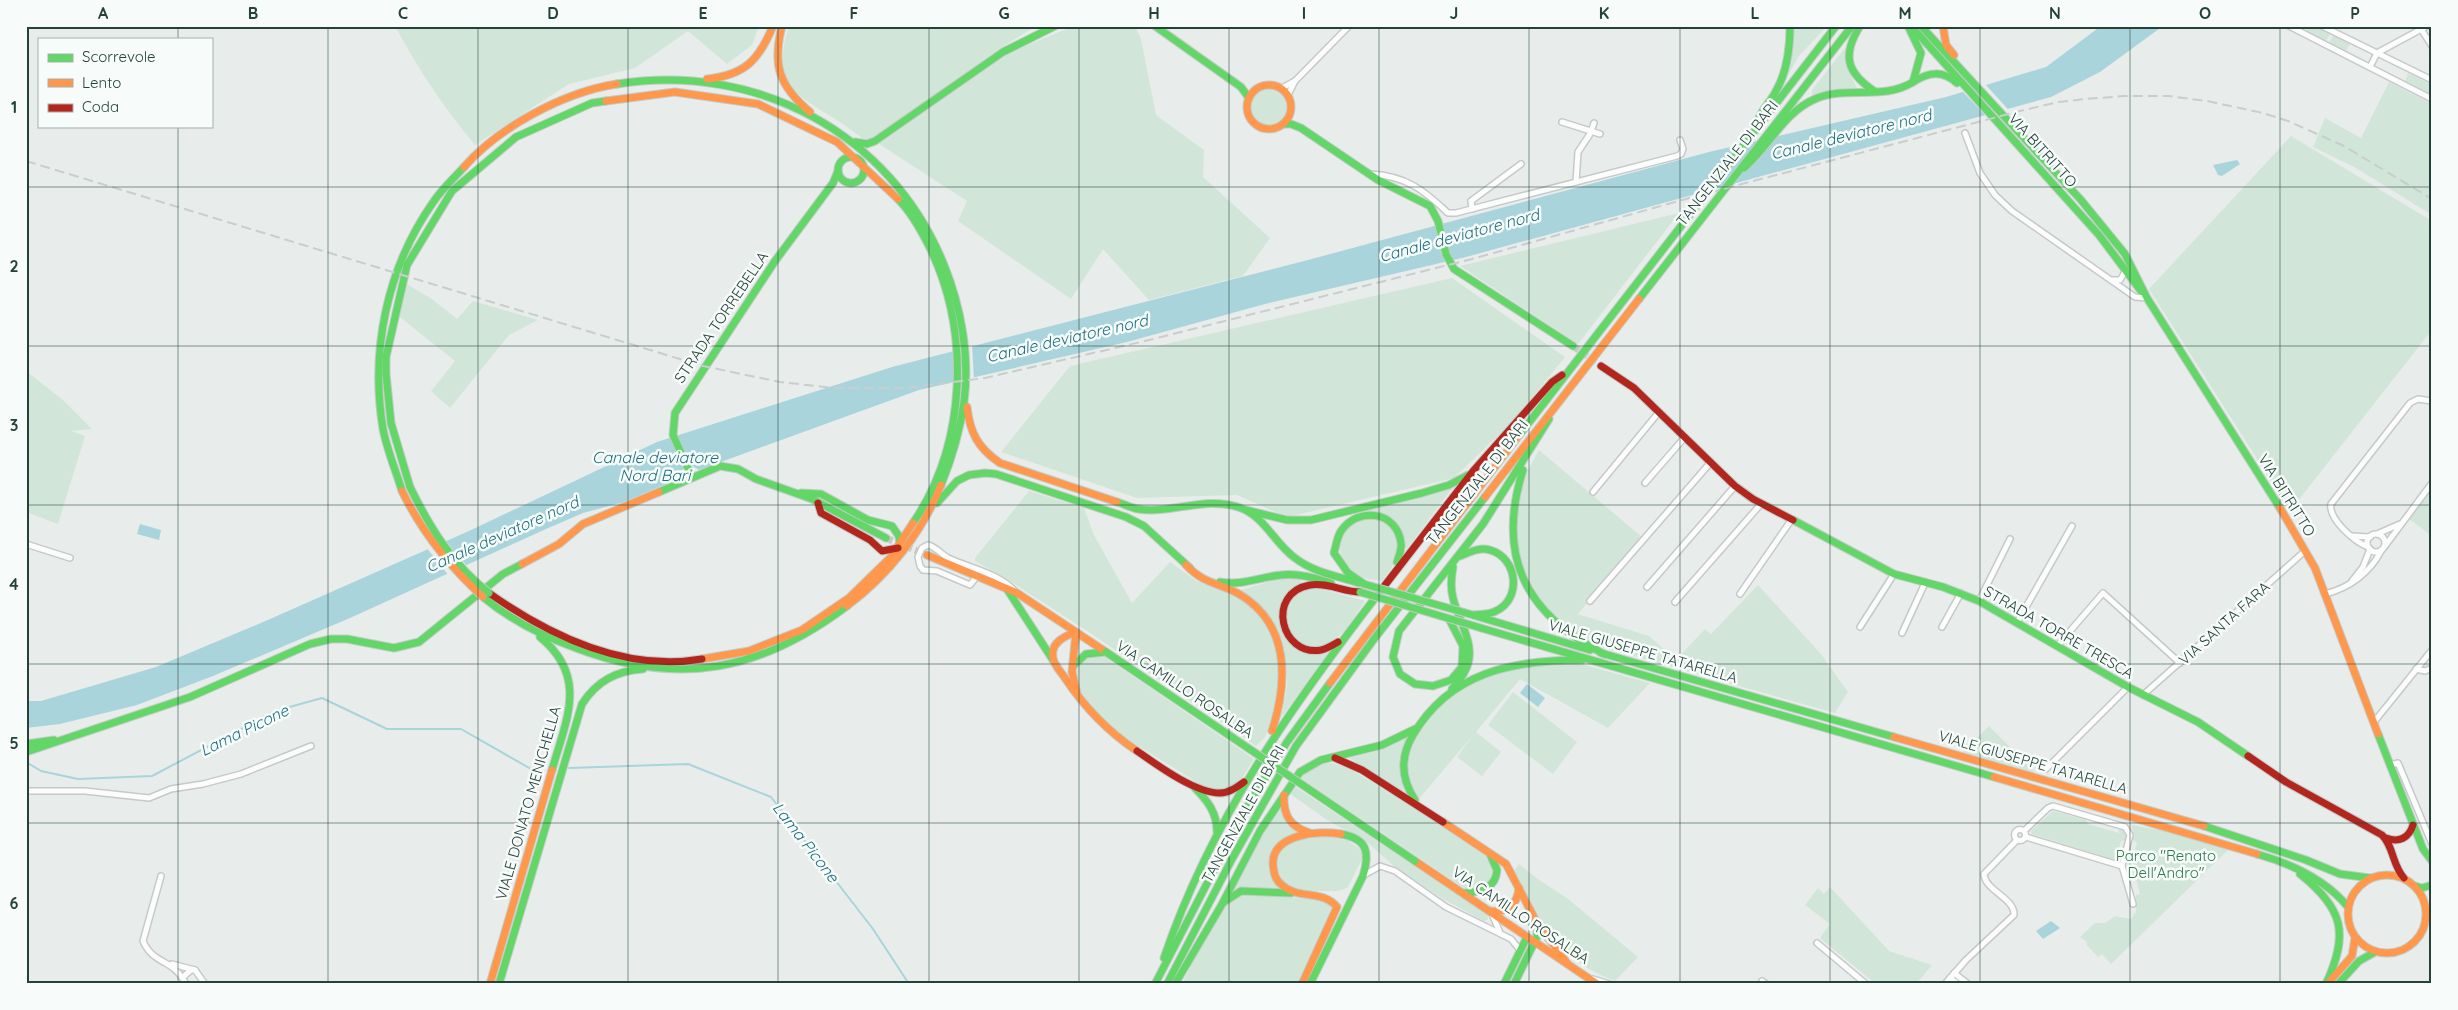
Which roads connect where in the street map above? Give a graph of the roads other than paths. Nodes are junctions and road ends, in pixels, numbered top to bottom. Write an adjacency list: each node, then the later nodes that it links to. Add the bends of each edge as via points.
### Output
1 (773, 26): 23 (main road, via 762,51 742,70 725,77)
2 (782, 26): 36 (main road, via 776,54 782,81 795,100)
3 (1055, 26): 16 (main road)
4 (1155, 26): 27 (main road)
5 (1349, 26): 25 (street)
6 (1790, 26): 41 (main road, via 1783,76)
7 (1836, 26): 41 (main road, TANGENZIALE DI BARI)
8 (1852, 26): 44 (main road, TANGENZIALE DI BARI)
9 (1860, 26): 30 (main road, via 1849,45 1848,61 1860,83)
10 (1910, 26): 20 (main road, VIA BITRITTO); 26 (main road, via 1923,54)
11 (1921, 26): 20 (main road, VIA BITRITTO)
12 (1943, 26): 48 (main road, via 1946,45 2018,126)
13 (2288, 26): 17 (street)
14 (2322, 26): 21 (street)
15 (2427, 26): 18 (street)
16 (1048, 28): 45 (main road, via 988,62)
17 (2300, 29): 22 (street)
18 (2421, 29): 19 (street); 21 (street)
19 (2432, 46)
20 (1937, 48): 48 (main road, VIA BITRITTO)
21 (2377, 53): 22 (street); 24 (street)
22 (2370, 67): 33 (street)
23 (691, 80): 36 (main road, via 758,94); 58 (main road, via 627,82 583,92 539,110 492,138)
24 (2432, 80)
25 (1295, 81): 29 (street); 31 (street)
26 (1913, 82): 30 (main road, via 1898,91); 48 (main road, via 1930,72 1945,73 2006,136)
27 (1241, 87): 28 (main road); 32 (main road)
28 (1258, 88): 29 (main road, via 1269,84); 32 (main road)
29 (1282, 88): 31 (main road)
30 (1877, 93): 44 (main road, via 1849,91 1818,97 1789,116)
31 (1288, 95): 34 (main road)
32 (1249, 98): 38 (main road, via 1249,114 1254,123 1265,128)
33 (2432, 99)
34 (1291, 113): 38 (main road); 39 (main road)
35 (1562, 122): 40 (street)
36 (827, 123): 47 (main road)
37 (1594, 123): 40 (street)
38 (1283, 124): 39 (main road)
39 (1301, 128): 54 (main road)
40 (1590, 131): 43 (street); 56 (street, via 1578,152)
41 (1753, 133): 70 (main road, TANGENZIALE DI BARI)
42 (1965, 133): 65 (street, via 1980,174 2006,206)
43 (1600, 134)
44 (1771, 134): 72 (main road, TANGENZIALE DI BARI, via 1754,161 1735,175)
45 (875, 140): 47 (main road, via 867,144); 51 (main road, via 871,149)
46 (1680, 140): 56 (street, via 1683,149 1677,156)
47 (853, 141): 51 (main road)
48 (2021, 141): 64 (main road, VIA BITRITTO); 67 (main road, VIA BITRITTO, via 2110,233 2130,262)
49 (853, 151): 50 (main road); 51 (main road); 60 (main road, via 808,121 764,102 728,92 675,87 620,92 574,104 526,126 479,161)
50 (859, 159): 51 (main road); 53 (main road, STRADA TORREBELLA, via 850,156 842,160); 55 (main road, via 864,168 862,176 856,182)
51 (872, 162): 61 (main road, via 904,193); 63 (main road, via 926,238)
52 (1521, 164): 59 (street, via 1471,201)
53 (838, 171): 55 (main road); 57 (main road, STRADA TORREBELLA)
54 (1369, 174): 59 (street, via 1392,177 1421,189 1448,213); 68 (main road, via 1422,201 1436,212 1448,261 1454,269)
55 (844, 181): 57 (main road)
56 (1576, 182): 59 (street)
57 (833, 183): 79 (main road, STRADA TORREBELLA, via 775,261 680,404 673,420 673,435)
58 (444, 186): 60 (main road); 62 (main road, via 430,203)
59 (1472, 209)
60 (426, 225): 62 (main road); 116 (main road, bridge, via 414,247 392,312 386,358 386,393 392,436 410,487 438,538)
61 (937, 245): 63 (main road); 66 (main road)
62 (406, 247): 116 (main road, bridge, via 390,290 379,355 379,396 384,433 402,491 419,524 448,563)
63 (939, 268): 66 (main road); 99 (main road, via 951,308 958,354 957,399 951,438 941,470 925,508)
64 (2124, 268): 65 (street, via 2120,280); 67 (main road, VIA BITRITTO)
65 (2112, 280): 67 (street, via 2135,297)
66 (956, 291): 71 (main road, via 967,357)
67 (2147, 298): 101 (main road, VIA BITRITTO)
68 (1573, 346)
69 (1601, 366): 74 (main road, STRADA TORRE TRESCA, via 1634,388)
70 (1570, 369): 78 (main road, via 1552,382); 208 (main road, TANGENZIALE DI BARI, via 1365,634 1287,742 1244,812)
71 (966, 399): 87 (main road, VIALE GIUSEPPE TATARELLA, via 971,435 988,455 1000,463 1138,509 1157,510 1208,503 1228,504); 88 (main road, via 955,448)
72 (1559, 400): 76 (main road); 217 (main road, TANGENZIALE DI BARI, via 1374,638 1296,746)
73 (2432, 401): 93 (street, via 2418,399 2410,403 2331,504 2343,530)
74 (1659, 412): 75 (main road, STRADA TORRE TRESCA); 83 (street)
75 (1685, 437): 77 (main road, STRADA TORRE TRESCA); 80 (street)
76 (1532, 449): 105 (main road, via 1484,524); 138 (main road, via 1519,479 1512,509 1511,528 1518,565 1531,594 1548,617 1562,630)
77 (1711, 462): 82 (main road, STRADA TORRE TRESCA); 121 (street)
78 (1474, 470): 87 (main road, via 1439,488 1311,520 1287,520); 109 (main road)
79 (692, 477): 84 (main road, via 720,466 729,467); 153 (main road, via 583,524 559,544 513,567 419,642 394,648 347,638 310,644 190,697)
80 (1645, 483)
81 (2432, 483): 90 (street)
82 (1735, 486): 86 (main road, STRADA TORRE TRESCA); 113 (street)
83 (1593, 492)
84 (800, 494): 85 (main road); 99 (main road, via 814,493 876,523 892,526 899,536)
85 (818, 503): 95 (main road); 99 (main road, via 821,514 870,540 879,550)
86 (1761, 504): 89 (main road, STRADA TORRE TRESCA); 123 (street)
87 (1246, 510): 111 (main road, VIALE GIUSEPPE TATARELLA, via 1295,559 1314,569)
88 (931, 511): 106 (main road, VIALE GIUSEPPE TATARELLA, via 957,481 969,475 996,474 1126,517 1144,526); 133 (main road, via 909,546 879,581 847,608)
89 (1792, 519): 107 (main road, STRADA TORRE TRESCA); 119 (street)
90 (2400, 524): 92 (street); 98 (street)
91 (2072, 526): 126 (street)
92 (2377, 534): 94 (street); 98 (street, via 2384,538)
93 (2349, 535): 94 (street); 100 (street)
94 (2370, 537): 100 (street)
95 (886, 538)
96 (2010, 539): 122 (street)
97 (26, 544): 104 (street)
98 (2385, 546): 102 (street)
99 (900, 547): 134 (main road, via 863,586 837,607 803,629)
100 (2369, 548): 102 (street); 112 (street, via 2363,567)
101 (2305, 550): 120 (main road, VIA BITRITTO); 142 (street, VIA SANTA FARA)
102 (2381, 551): 112 (street)
103 (927, 555): 108 (main road, VIA CAMILLO ROSALBA)
104 (70, 558)
105 (1456, 559): 124 (main road, via 1466,552 1489,548 1505,557 1511,566 1513,587 1504,606 1489,614); 125 (main road, via 1399,631 1393,645 1395,666 1407,681 1440,686 1458,672 1464,654 1463,642); 148 (main road, via 1450,576 1451,588 1471,654 1464,675)
106 (1186, 565): 115 (main road, VIALE GIUSEPPE TATARELLA, via 1205,577 1231,585 1294,574); 156 (main road, via 1198,579 1248,600 1262,613 1278,638 1284,660 1284,692)
107 (1894, 574): 110 (main road, STRADA TORRE TRESCA); 129 (street)
108 (977, 576): 114 (main road, VIA CAMILLO ROSALBA); 117 (street, via 970,585 937,571 923,570 918,557 922,548 932,546 946,557 1004,582)
109 (1386, 582): 111 (main road, via 1403,552 1400,532 1388,519 1365,513 1351,518 1340,528 1334,553 1348,573); 128 (main road)
110 (1925, 583): 118 (main road, STRADA TORRE TRESCA); 132 (street)
111 (1364, 584): 124 (main road, VIALE GIUSEPPE TATARELLA, bridge)
112 (2350, 584): 120 (street)
113 (1647, 588)
114 (1007, 589): 117 (main road, VIA CAMILLO ROSALBA); 140 (main road)
115 (1360, 592): 125 (main road, VIALE GIUSEPPE TATARELLA, bridge); 128 (main road, via 1349,593 1310,584 1289,596 1282,613 1287,636 1298,646 1312,650 1329,648)
116 (485, 593): 127 (main road, via 493,606); 134 (main road, via 530,621 590,647 622,656 678,661 710,659)
117 (1017, 593): 131 (main road, VIA CAMILLO ROSALBA)
118 (1961, 593): 122 (main road, STRADA TORRE TRESCA); 130 (street)
119 (1740, 594)
120 (2325, 594): 151 (main road, VIA BITRITTO)
121 (1590, 601)
122 (1979, 601): 126 (main road, STRADA TORRE TRESCA)
123 (1675, 602)
124 (1473, 615): 138 (main road, VIALE GIUSEPPE TATARELLA)
125 (1449, 619): 141 (main road, VIALE GIUSEPPE TATARELLA, bridge)
126 (2018, 621): 135 (main road, STRADA TORRE TRESCA)
127 (516, 622): 146 (main road, via 540,635 597,656); 214 (main road, VIALE DONATO MENICHELLA, via 560,655 572,687 570,707)
128 (1354, 625): 156 (main road)
129 (1860, 627)
130 (1942, 627)
131 (1076, 632): 137 (main road, VIA CAMILLO ROSALBA); 140 (main road, via 1058,640 1052,650); 143 (main road)
132 (1902, 633)
133 (794, 641): 134 (main road); 139 (main road)
134 (773, 643): 139 (main road)
135 (2058, 645): 142 (street, via 2103,593); 147 (main road, STRADA TORRE TRESCA)
136 (2432, 650): 145 (street)
137 (1106, 652): 143 (main road, via 1086,654); 187 (main road, VIA CAMILLO ROSALBA, bridge)
138 (1604, 654): 181 (main road, VIALE GIUSEPPE TATARELLA, via 2232,834 2340,874)
139 (753, 657): 146 (main road, via 716,666)
140 (1053, 660): 149 (main road)
141 (1595, 661): 148 (main road, via 1560,659 1518,664 1486,672); 176 (main road, VIALE GIUSEPPE TATARELLA, via 2203,836)
142 (2180, 663): 150 (street, VIA SANTA FARA)
143 (1074, 665): 149 (main road, via 1072,679)
144 (2432, 668): 145 (street, via 2425,671)
145 (2416, 669): 151 (street)
146 (669, 670): 215 (main road, VIALE DONATO MENICHELLA, via 632,669 610,675 589,692 579,710)
147 (2128, 687): 150 (main road, STRADA TORRE TRESCA); 160 (street)
148 (1452, 690): 152 (main road)
149 (1077, 693): 162 (main road, via 1110,732)
150 (2143, 695): 170 (main road, STRADA TORRE TRESCA, via 2198,722 2286,782)
151 (2374, 722): 159 (main road, VIA BITRITTO)
152 (1415, 730): 158 (main road, via 1382,745); 165 (main road, via 1402,766 1407,791)
153 (57, 740): 154 (main road); 157 (main road)
154 (26, 744)
155 (311, 746): 163 (street, via 241,774 171,789 149,798 85,791)
156 (1266, 748): 161 (main road)
157 (26, 752)
158 (1335, 758): 164 (main road, via 1310,765 1300,772); 165 (main road, via 1362,770)
159 (2390, 765): 166 (main road, VIA BITRITTO); 172 (street, via 2398,763)
160 (2046, 769)
161 (1247, 780): 162 (main road, via 1228,792 1218,794); 168 (main road)
162 (1189, 782): 168 (main road, via 1211,805 1217,820)
163 (26, 791)
164 (1284, 793): 167 (main road, via 1283,806 1288,820); 191 (main road)
165 (1418, 805): 173 (main road)
166 (2413, 825): 170 (main road, via 2402,840); 175 (main road, VIA BITRITTO)
167 (1310, 833): 180 (main road, via 1332,830 1362,845 1368,853); 186 (main road, via 1285,842 1275,854 1275,875)
168 (1217, 834): 208 (main road, via 1178,914)
169 (2025, 834): 171 (street, via 2022,840); 171 (street, via 2016,832); 177 (street); 177 (street, via 2053,806 2125,827 2130,835)
170 (2386, 838): 174 (main road)
171 (2017, 840): 209 (street, via 1984,874 1986,881 2012,908 2014,916)
172 (2431, 842)
173 (1487, 849): 185 (main road, via 1506,864); 187 (main road, via 1496,865 1497,875 1493,884 1485,891)
174 (2392, 857): 178 (main road); 182 (main road)
175 (2432, 861)
176 (2285, 864): 192 (main road, VIALE GIUSEPPE TATARELLA, via 2325,883); 228 (main road, via 2310,880 2328,899 2339,922 2340,951)
177 (2122, 866): 190 (street)
178 (2380, 875): 181 (main road); 182 (main road)
179 (161, 876): 206 (street, via 143,941 152,956)
180 (1363, 876): 197 (street, via 1373,869 1387,868 1446,907); 220 (main road)
181 (2370, 878): 192 (main road, via 2356,890)
182 (2404, 878): 184 (main road)
183 (2432, 885): 184 (main road)
184 (2415, 886): 188 (main road)
185 (1519, 888): 193 (main road, via 1519,896 1510,909); 195 (main road)
186 (1291, 893): 191 (main road, via 1241,891); 219 (main road, via 1324,895 1333,899 1337,907)
187 (1464, 894): 193 (main road, VIA CAMILLO ROSALBA)
188 (2421, 895): 189 (main road); 196 (main road, via 2426,909)
189 (2432, 900)
190 (2134, 904)
191 (1221, 906): 218 (main road)
192 (2348, 906): 199 (main road, via 2348,923)
193 (1490, 911): 197 (street); 198 (main road, VIA CAMILLO ROSALBA)
194 (2432, 919): 196 (main road)
195 (1537, 923): 200 (main road); 205 (main road)
196 (2425, 924): 203 (main road, via 2415,942 2406,948)
197 (1501, 934): 202 (street, via 1514,942)
198 (1527, 937): 200 (main road, VIA CAMILLO ROSALBA); 202 (main road)
199 (2355, 938): 203 (main road); 228 (main road, via 2352,956)
200 (1534, 943): 204 (main road); 205 (main road, VIA CAMILLO ROSALBA)
201 (1817, 943): 224 (street)
202 (1519, 952): 204 (street); 221 (main road)
203 (2375, 952): 229 (main road, via 2358,960)
204 (1526, 958): 222 (main road)
205 (1567, 963): 211 (main road, VIA CAMILLO ROSALBA)
206 (172, 964): 207 (street); 210 (street)
207 (196, 970): 210 (street); 213 (street)
208 (1160, 973): 216 (main road, TANGENZIALE DI BARI)
209 (1952, 975): 225 (street); 226 (street); 227 (street)
210 (183, 977): 212 (street)
211 (1595, 981): 223 (street)
212 (186, 984)
213 (205, 984)
214 (490, 984)
215 (499, 984)
216 (1155, 984)
217 (1167, 984)
218 (1175, 984)
219 (1302, 984)
220 (1310, 984)
221 (1504, 984)
222 (1514, 984)
223 (1609, 984)
224 (1866, 984)
225 (1945, 984)
226 (1958, 984)
227 (1968, 984)
228 (2326, 984)
229 (2338, 984)

